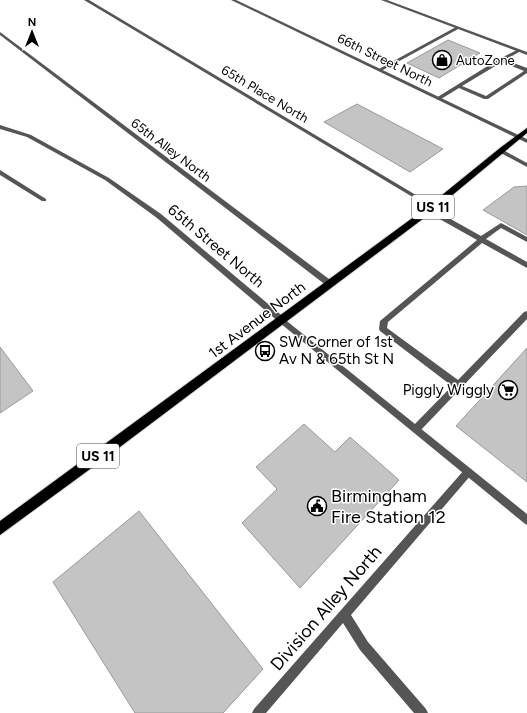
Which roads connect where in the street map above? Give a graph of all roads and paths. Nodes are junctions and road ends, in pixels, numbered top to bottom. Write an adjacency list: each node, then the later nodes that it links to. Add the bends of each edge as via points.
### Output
1 (86, 0): 21 (street, 65th Place North)
2 (233, 0): 9 (street, 66th Street North)
3 (383, 0): 4 (street)
4 (458, 28): 6 (street); 9 (street)
5 (0, 33): 25 (street, 65th Alley North)
6 (517, 51): 7 (street); 8 (street)
7 (527, 54)
8 (501, 60): 10 (street); 11 (street)
9 (379, 70): 12 (street, 66th Street North)
10 (527, 71): 11 (street, via 486,98)
11 (458, 86): 12 (street)
12 (439, 98): 15 (street, 66th Street North)
13 (0, 127): 27 (street, 65th Street North, via 29,136 107,179 159,216)
14 (527, 130): 15 (main road, 1st Avenue North / US 11)
15 (518, 137): 16 (street, 66th Street North); 17 (main road, 1st Avenue North / US 11)
16 (527, 141)
17 (501, 151): 18 (street); 21 (main road, 1st Avenue North / US 11)
18 (527, 165)
19 (0, 172): 20 (street)
20 (44, 200)
21 (431, 208): 22 (street, 65th Place North); 25 (main road, 1st Avenue North / US 11)
22 (482, 240): 23 (street, via 501,225); 24 (street, 65th Place North); 28 (street, via 384,321 383,330)
23 (527, 240)
24 (527, 265)
25 (330, 284): 27 (main road, 1st Avenue North / US 11)
26 (527, 314): 28 (street)
27 (283, 320): 29 (street, 65th Street North); 32 (main road, 1st Avenue North / US 11)
28 (458, 386): 29 (street)
29 (416, 429): 30 (street, 65th Street North)
30 (468, 472): 31 (street, 65th Street North); 33 (street, Division Alley North)
31 (527, 520)
32 (0, 529)
33 (344, 614): 34 (street, Division Alley North); 35 (street, via 364,646)
34 (258, 713)
35 (422, 713)

